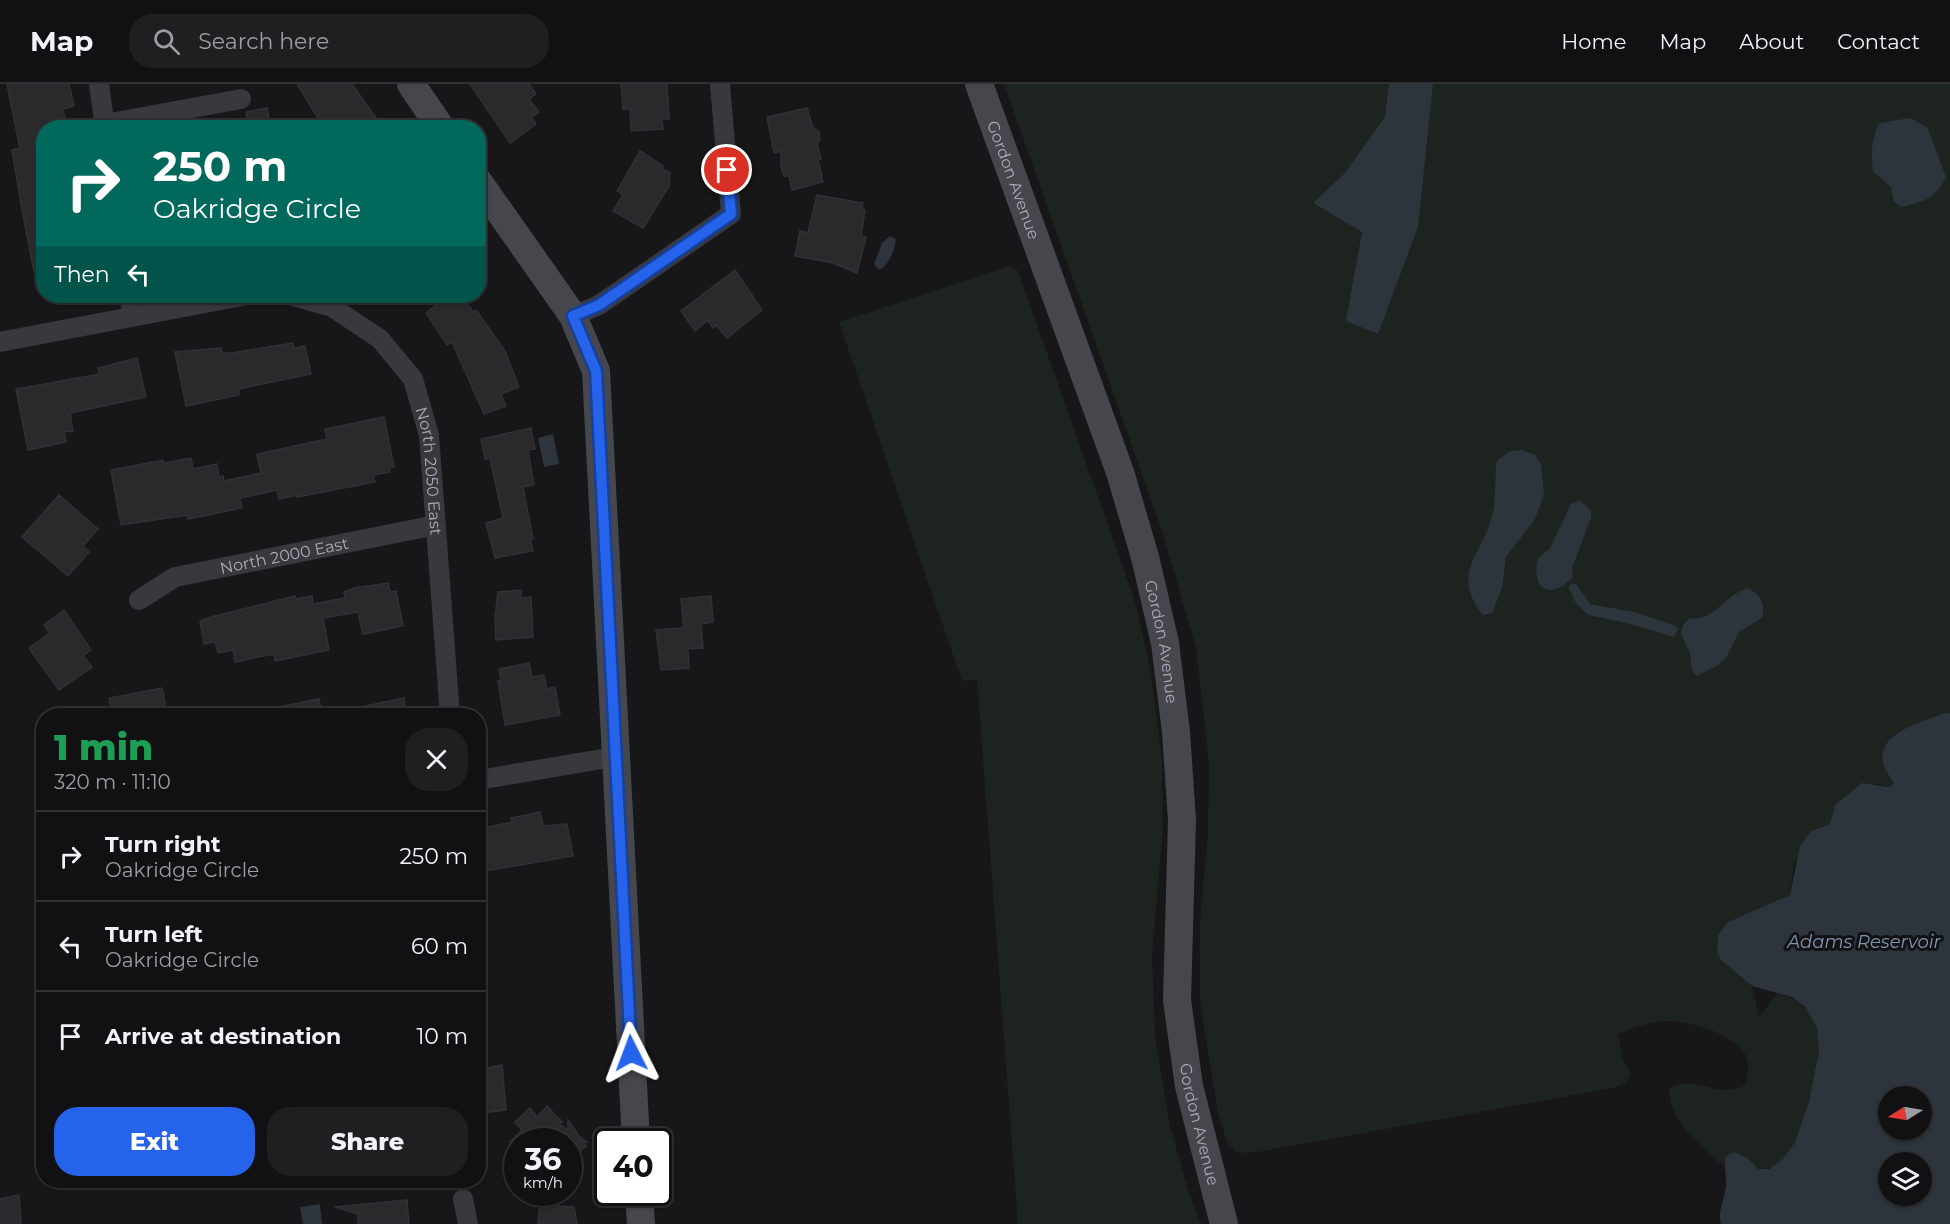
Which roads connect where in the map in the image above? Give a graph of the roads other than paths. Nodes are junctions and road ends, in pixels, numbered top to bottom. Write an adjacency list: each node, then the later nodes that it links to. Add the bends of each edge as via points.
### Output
1 (99, 84): 6 (street)
2 (411, 84): 8 (main road)
3 (720, 84): 14 (street, via 731,214 599,305)
4 (979, 84): 26 (main road, Gordon Avenue, via 1120,472 1165,643 1182,820 1177,1000 1189,1086)
5 (241, 99): 7 (street)
6 (104, 120)
7 (135, 120)
8 (436, 120)
9 (486, 192): 14 (main road)
10 (130, 303): 13 (street)
11 (202, 303): 13 (street)
12 (317, 303): 16 (street, North 2050 East, via 332,307 380,339 413,379 429,435)
13 (133, 315): 15 (street)
14 (573, 316): 19 (main road, via 596,371)
15 (0, 342)
16 (436, 525): 17 (street, North 2000 East, via 175,577); 18 (street, North 2050 East)
17 (139, 600)
18 (449, 708)
19 (614, 757): 20 (street); 21 (main road)
20 (486, 779)
21 (635, 1128)
22 (463, 1199): 24 (street)
23 (640, 1206): 25 (main road)
24 (468, 1224)
25 (641, 1224)
26 (1224, 1224)

